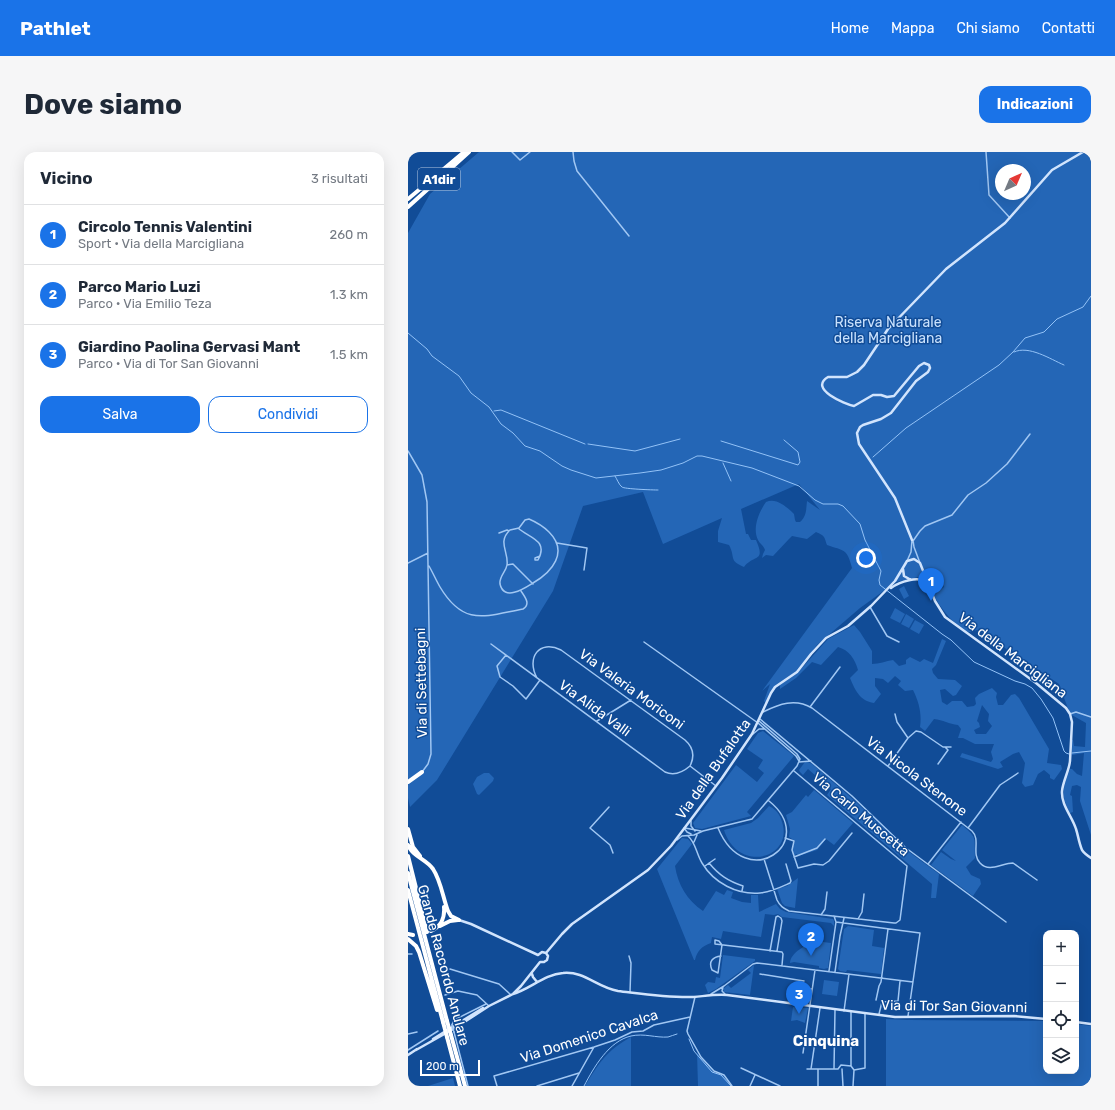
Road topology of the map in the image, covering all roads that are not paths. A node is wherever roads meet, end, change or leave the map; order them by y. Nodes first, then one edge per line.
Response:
1 (464, 152) edge
2 (469, 152) edge
3 (512, 152) edge
4 (530, 152) edge
5 (573, 152) edge
6 (986, 152) edge
7 (1083, 152) edge
8 (408, 199) edge
9 (408, 207) edge
10 (1010, 218) junction
11 (629, 236) dead end
12 (1030, 434) dead end
13 (408, 451) edge
14 (518, 528) junction
15 (509, 531) junction
16 (499, 533) dead end
17 (913, 541) junction
18 (557, 543) junction
19 (428, 553) junction
20 (540, 556) dead end
21 (907, 561) junction
22 (408, 563) edge
23 (920, 563) junction
24 (507, 565) junction
25 (428, 566) junction
26 (904, 567) junction
27 (923, 569) junction
28 (584, 570) dead end
29 (434, 575) junction
30 (429, 576) junction
31 (915, 580) junction
32 (533, 584) junction
33 (928, 585) junction
34 (888, 590) junction
35 (521, 591) junction
36 (870, 607) junction
37 (644, 642) dead end
38 (899, 642) dead end
39 (491, 644) dead end
40 (506, 655) junction
41 (840, 667) dead end
42 (537, 678) junction
43 (540, 680) junction
44 (631, 700) junction
45 (810, 707) junction
46 (763, 712) junction
47 (895, 714) dead end
48 (1070, 714) junction
49 (1091, 716) edge
50 (597, 721) junction
51 (759, 721) junction
52 (766, 729) junction
53 (752, 734) junction
54 (908, 738) junction
55 (784, 744) junction
56 (945, 747) junction
57 (951, 747) dead end
58 (797, 754) junction
59 (802, 754) junction
60 (806, 756) junction
61 (803, 761) junction
62 (811, 761) junction
63 (799, 762) junction
64 (938, 764) dead end
65 (690, 766) junction
66 (888, 766) junction
67 (794, 771) junction
68 (422, 772) junction
69 (1018, 773) dead end
70 (408, 778) edge
71 (408, 782) edge
72 (716, 786) junction
73 (768, 801) junction
74 (609, 807) dead end
75 (696, 811) junction
76 (961, 822) junction
77 (408, 828) edge
78 (684, 828) junction
79 (718, 828) junction
80 (968, 828) junction
81 (695, 831) junction
82 (703, 831) junction
83 (852, 833) dead end
84 (697, 834) junction
85 (694, 835) junction
86 (688, 836) junction
87 (785, 838) junction
88 (825, 839) dead end
89 (694, 842) junction
90 (408, 845) edge
91 (671, 846) junction
92 (613, 853) dead end
93 (408, 856) edge
94 (794, 857) junction
95 (1091, 858) edge
96 (715, 859) dead end
97 (764, 860) junction
98 (426, 862) junction
99 (709, 864) junction
100 (786, 864) dead end
101 (928, 864) junction
102 (704, 866) junction
103 (408, 874) edge
104 (1037, 880) dead end
105 (408, 890) edge
106 (774, 890) junction
107 (742, 891) junction
108 (827, 892) dead end
109 (864, 894) dead end
110 (443, 897) junction
111 (821, 915) junction
112 (834, 916) junction
113 (840, 917) junction
114 (844, 918) junction
115 (858, 919) junction
116 (459, 920) junction
117 (836, 922) junction
118 (1006, 922) dead end
119 (843, 923) junction
120 (888, 929) junction
121 (834, 936) junction
122 (840, 937) junction
123 (408, 939) edge
124 (770, 950) junction
125 (777, 951) junction
126 (832, 951) junction
127 (838, 952) junction
128 (546, 953) junction
129 (408, 954) edge
130 (412, 954) dead end
131 (538, 955) junction
132 (431, 956) junction
133 (629, 956) dead end
134 (721, 956) junction
135 (540, 962) junction
136 (782, 965) junction
137 (450, 969) dead end
138 (816, 970) junction
139 (829, 971) junction
140 (836, 972) junction
141 (532, 973) junction
142 (760, 974) dead end
143 (849, 974) junction
144 (881, 978) junction
145 (900, 980) junction
146 (804, 981) dead end
147 (537, 982) junction
148 (913, 982) junction
149 (533, 984) junction
150 (521, 986) junction
151 (724, 986) junction
152 (790, 987) dead end
153 (812, 989) junction
154 (630, 992) junction
155 (445, 994) dead end
156 (512, 994) junction
157 (710, 995) junction
158 (727, 995) junction
159 (695, 997) junction
160 (876, 1000) dead end
161 (488, 1005) junction
162 (810, 1006) junction
163 (820, 1008) junction
164 (835, 1010) junction
165 (844, 1011) junction
166 (851, 1012) junction
167 (865, 1014) junction
168 (878, 1015) junction
169 (690, 1017) junction
170 (908, 1017) junction
171 (1043, 1019) edge
172 (444, 1020) junction
173 (1079, 1022) edge
174 (1091, 1024) edge
175 (438, 1031) dead end
176 (417, 1032) dead end
177 (408, 1034) edge
178 (451, 1035) junction
179 (594, 1047) junction
180 (408, 1050) edge
181 (803, 1053) dead end
182 (408, 1055) edge
183 (851, 1066) junction
184 (741, 1068) dead end
185 (842, 1068) junction
186 (807, 1069) dead end
187 (811, 1069) junction
188 (818, 1069) junction
189 (834, 1069) junction
190 (854, 1070) junction
191 (580, 1073) junction
192 (755, 1075) junction
193 (460, 1086) edge
194 (465, 1086) edge
195 (468, 1086) edge
196 (497, 1086) edge
197 (537, 1086) edge
198 (572, 1086) edge
199 (732, 1086) edge
200 (750, 1086) edge
201 (777, 1086) edge
202 (780, 1086) edge
203 (818, 1086) edge
204 (843, 1086) edge
205 (853, 1086) edge

1 - 8 highway, A1dir
2 - 9 highway, A1dir
3 - 4 street
5 - 11 street
6 - 10 street
7 - 10 street, Via della Marcigliana
10 - 17 street, Via della Marcigliana
12 - 17 street
13 - 19 street, Via di Settebagni
14 - 15 street
14 - 18 street
14 - 20 street
15 - 16 street
15 - 24 street
17 - 21 street
17 - 23 street, Via della Marcigliana
18 - 28 street
18 - 32 street
19 - 22 street
19 - 25 street, Via di Settebagni
21 - 23 street
21 - 26 street
23 - 27 street, Via della Marcigliana
24 - 32 street
24 - 35 street
25 - 29 street
25 - 30 street, Via di Settebagni
26 - 31 street
26 - 34 street, Via della Bufalotta
27 - 31 street
27 - 33 street, Via della Marcigliana
29 - 30 street
29 - 35 street
30 - 68 street, Via di Settebagni
31 - 33 street
31 - 34 street, Via della Bufalotta
32 - 35 street
33 - 48 street, Via della Marcigliana
34 - 36 street, Via della Bufalotta
36 - 38 street
36 - 46 street, Via della Bufalotta
37 - 51 street
39 - 40 street, Via Alida Valli
40 - 42 street, Via Alida Valli
40 - 43 street
41 - 45 street
42 - 43 street, Via Alida Valli
42 - 44 street, Via Valeria Moriconi
43 - 50 street, Via Alida Valli
44 - 50 street
44 - 65 street, Via Valeria Moriconi
45 - 46 street, Via Nicola Stenone
45 - 66 street, Via Nicola Stenone
46 - 51 street, Via della Bufalotta
47 - 54 street
48 - 49 street
48 - 95 street, Via della Marcigliana
50 - 65 street, Via Alida Valli
51 - 52 street
51 - 53 street, Via della Bufalotta
51 - 55 street
51 - 59 street
52 - 53 street
52 - 55 street
53 - 72 street, Via della Bufalotta
54 - 56 street
54 - 66 street
55 - 58 street
55 - 63 street
56 - 57 street
56 - 64 street
58 - 59 street
58 - 63 street
59 - 60 street
60 - 61 street
60 - 62 street
61 - 62 street
61 - 63 street
62 - 101 street
63 - 67 street
65 - 72 street
66 - 76 street, Via Nicola Stenone
67 - 73 street
67 - 115 street, Via Carlo Muscetta
68 - 70 highway
68 - 71 highway
69 - 80 street
72 - 75 street, Via della Bufalotta
73 - 79 street
73 - 87 street
74 - 92 street
75 - 78 street, Via della Bufalotta
75 - 81 street
76 - 80 street, Via Nicola Stenone
76 - 101 street
77 - 98 highway
78 - 81 street
78 - 85 street
78 - 91 street, Via della Bufalotta
79 - 82 street
79 - 97 street
80 - 104 street, Via Nicola Stenone
81 - 82 street
82 - 84 street
83 - 94 street
84 - 85 street
84 - 89 street
85 - 86 street
86 - 89 street
86 - 91 street
87 - 94 street
87 - 97 street
88 - 94 street
89 - 102 street
90 - 98 highway
91 - 128 street, Via della Bufalotta
93 - 132 highway
96 - 99 street
97 - 106 street, Via Carlo Muscetta
98 - 110 highway
99 - 102 street
99 - 107 street
100 - 106 street
101 - 118 street
102 - 107 street
103 - 132 highway, Grande Raccordo Anulare
105 - 172 highway, Grande Raccordo Anulare
106 - 107 street
106 - 111 street, Via Carlo Muscetta
108 - 111 street
109 - 115 street
110 - 116 highway
110 - 116 highway
111 - 112 street, Via Carlo Muscetta
112 - 113 street, Via Carlo Muscetta
112 - 117 street
113 - 114 street, Via Carlo Muscetta
113 - 117 street
113 - 119 street
114 - 115 street, Via Carlo Muscetta
114 - 119 street
116 - 131 street
117 - 119 street
117 - 121 street
119 - 120 street
119 - 122 street
120 - 144 street
120 - 148 street
121 - 122 street
121 - 126 street
122 - 127 street
123 - 172 highway
124 - 125 street
124 - 125 street
124 - 134 street
125 - 136 street
126 - 127 street
126 - 139 street
127 - 140 street
128 - 131 street
128 - 135 street, Via della Bufalotta
129 - 130 street
131 - 135 street
132 - 172 highway, Grande Raccordo Anulare
133 - 154 street
134 - 134 street
135 - 141 street, Via della Bufalotta
136 - 138 street
136 - 151 street
137 - 156 street
138 - 139 street
138 - 153 street
139 - 140 street
140 - 143 street
141 - 147 street
141 - 150 street, Via della Bufalotta
142 - 146 street
143 - 144 street
143 - 165 street
144 - 145 street
144 - 160 street
145 - 148 street
145 - 168 street
147 - 149 street, Via di Tor San Giovanni
147 - 154 street, Via di Tor San Giovanni
148 - 170 street
149 - 150 street
149 - 156 street, Via di Tor San Giovanni
150 - 156 street, Via della Bufalotta
151 - 157 street
151 - 158 street
152 - 153 street
153 - 162 street
154 - 159 street, Via di Tor San Giovanni
155 - 161 street
156 - 161 street, Via della Bufalotta
157 - 158 street, Via di Tor San Giovanni
157 - 159 street, Via di Tor San Giovanni
158 - 162 street, Via di Tor San Giovanni
159 - 169 street
161 - 178 street, bridge
161 - 182 street, Via della Bufalotta
162 - 163 street, Via di Tor San Giovanni
162 - 181 street
163 - 164 street, Via di Tor San Giovanni
163 - 187 street
164 - 165 street, Via di Tor San Giovanni
164 - 189 street
165 - 166 street, Via di Tor San Giovanni
166 - 167 street, Via di Tor San Giovanni
166 - 183 street
167 - 168 street, Via di Tor San Giovanni
167 - 190 street
168 - 170 street, Via di Tor San Giovanni
169 - 179 street, Via Domenico Cavalca
169 - 199 street
170 - 171 street, Via di Tor San Giovanni
172 - 178 highway, Grande Raccordo Anulare, bridge
173 - 174 street
175 - 180 street
176 - 177 street
178 - 193 highway, Grande Raccordo Anulare
178 - 194 highway, Grande Raccordo Anulare
178 - 195 street
179 - 191 street
179 - 196 street, Via Domenico Cavalca
183 - 185 street
183 - 190 street
184 - 192 street
185 - 189 street
185 - 204 street
186 - 187 street
187 - 188 street
188 - 189 street
188 - 203 street
190 - 205 street
191 - 197 street
191 - 198 street
192 - 200 street
192 - 201 street
201 - 202 street

